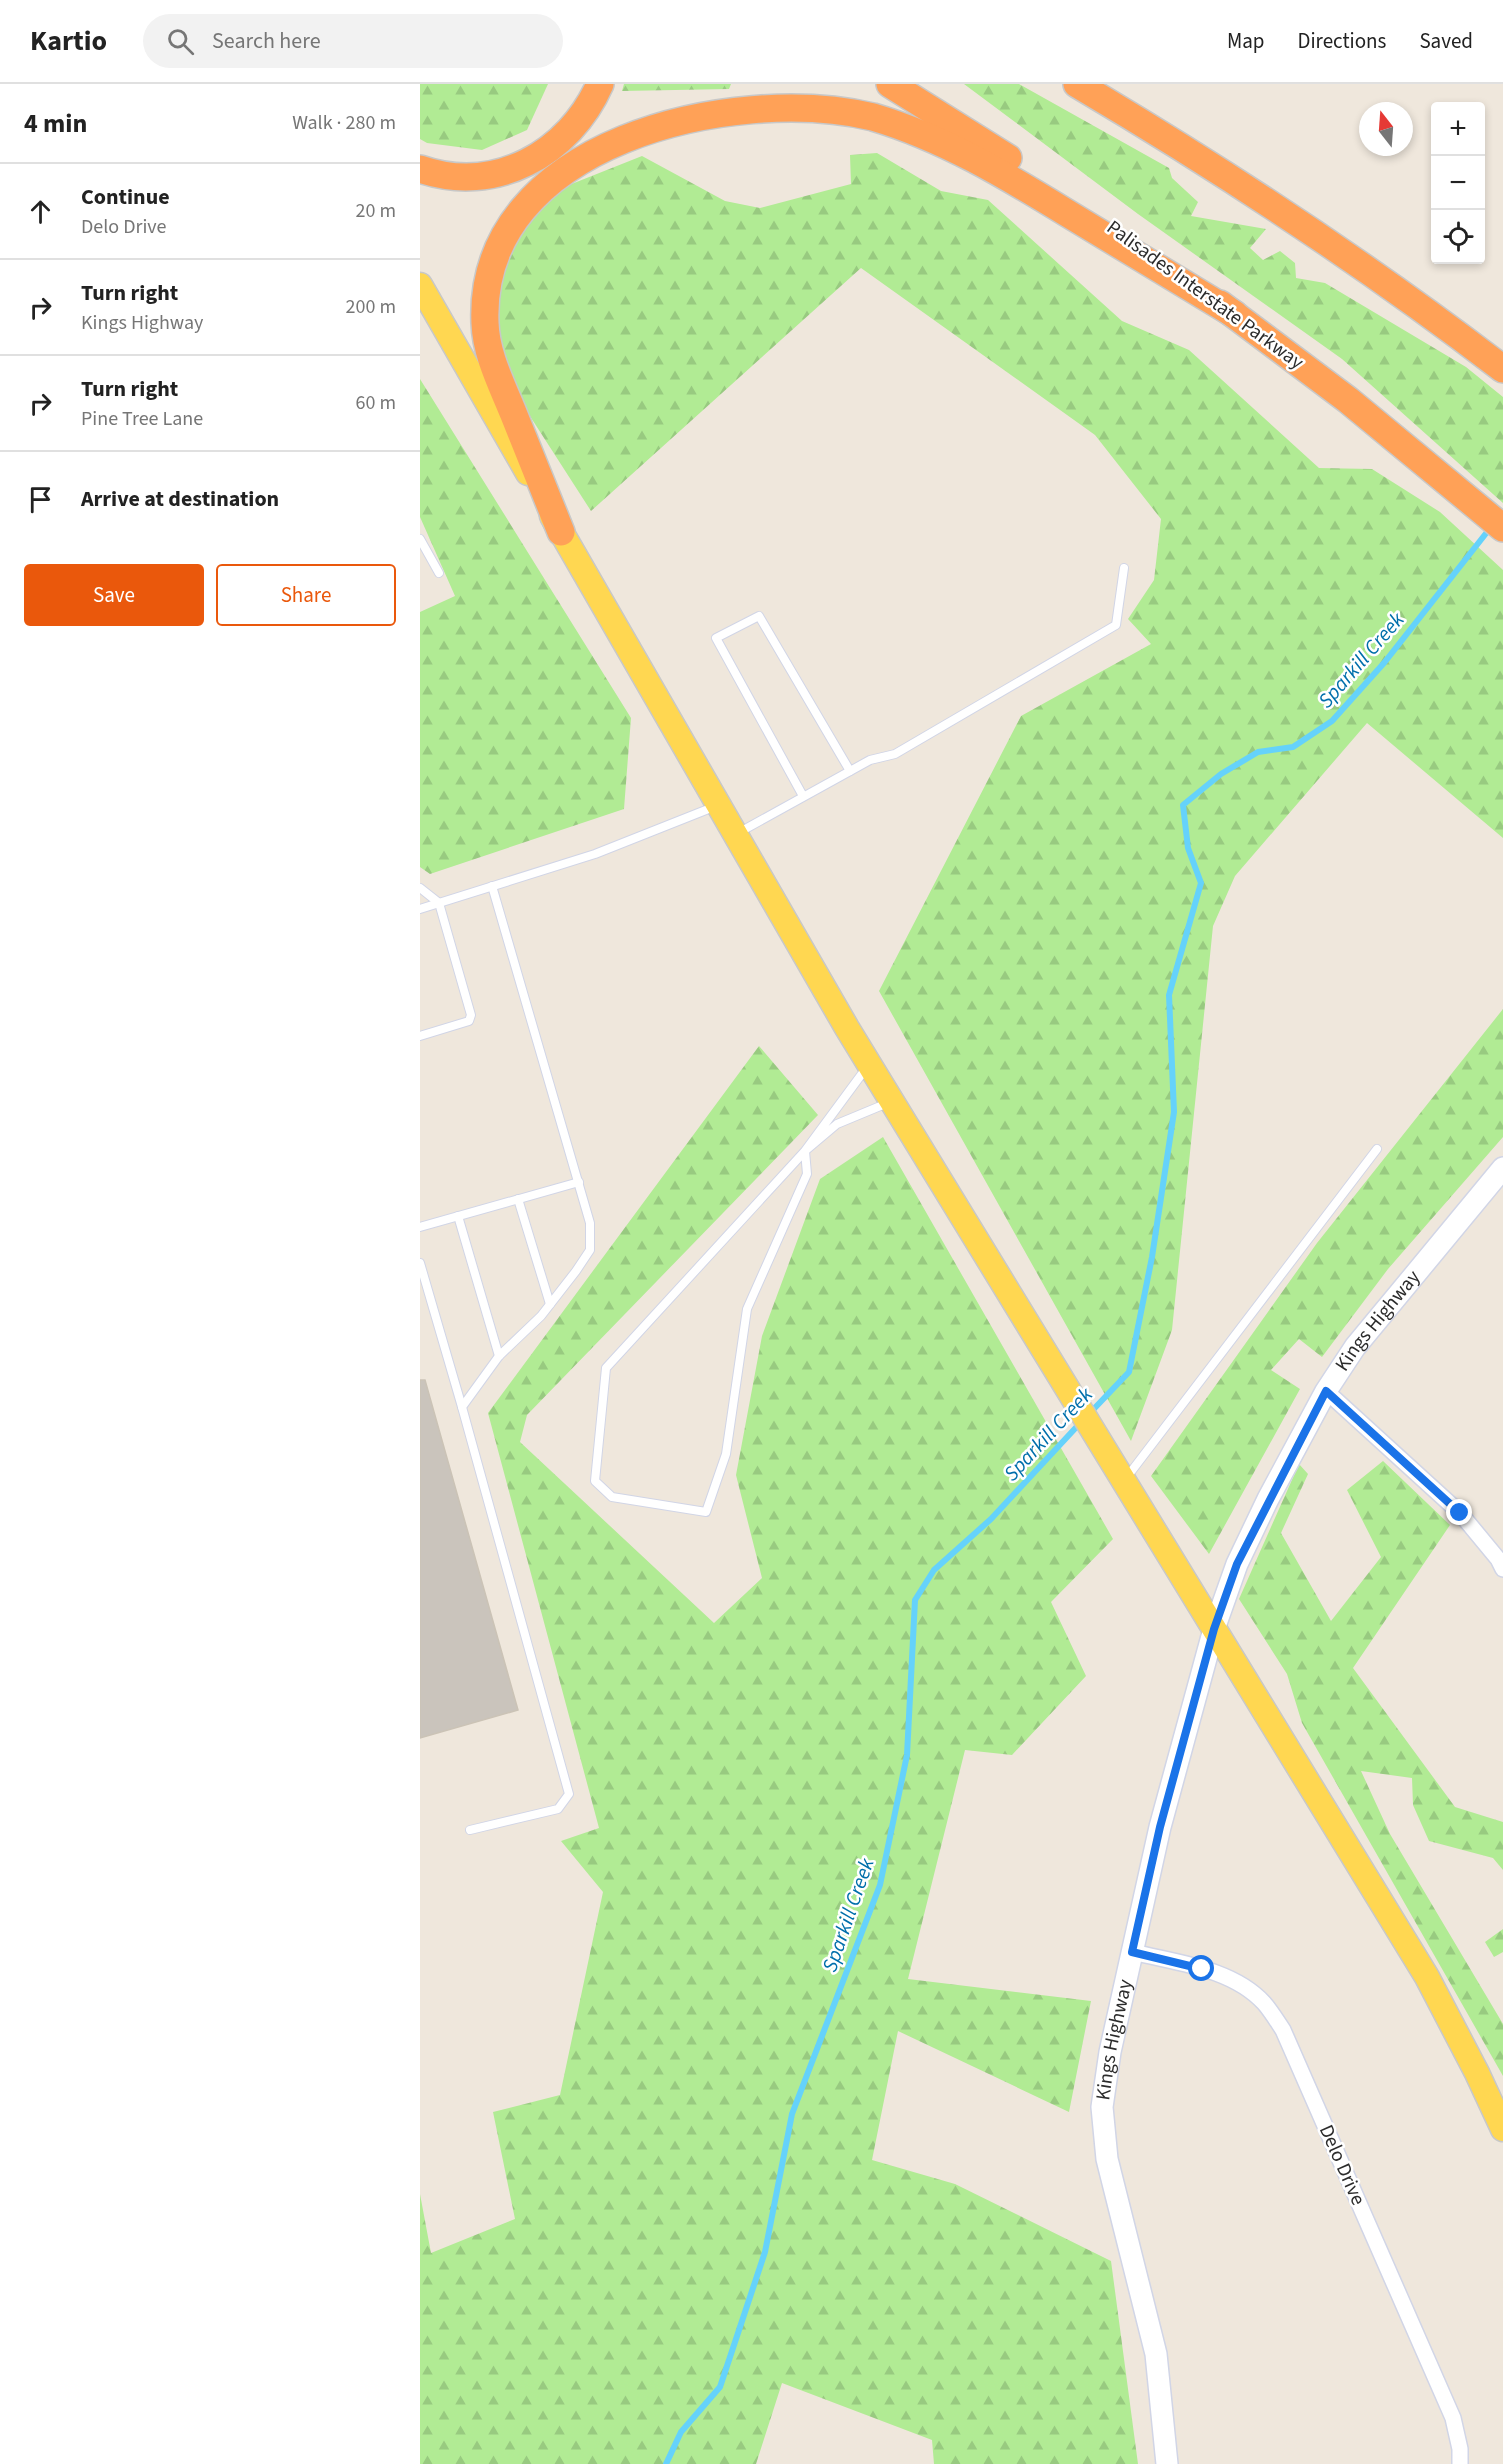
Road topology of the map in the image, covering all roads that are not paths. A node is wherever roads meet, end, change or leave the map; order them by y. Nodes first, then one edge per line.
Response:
1 (600, 84) edge
2 (890, 84) edge
3 (1077, 84) edge
4 (1096, 84) edge
5 (420, 169) edge
6 (1250, 191) junction
7 (424, 299) edge
8 (1234, 314) junction
9 (1503, 369) edge
10 (1503, 528) edge
11 (561, 532) junction
12 (420, 539) edge
13 (1124, 568) dead end
14 (439, 573) dead end
15 (850, 771) junction
16 (803, 796) junction
17 (717, 805) junction
18 (734, 835) junction
19 (492, 886) junction
20 (420, 888) edge
21 (439, 903) junction
22 (420, 909) edge
23 (420, 1036) edge
24 (869, 1065) junction
25 (891, 1101) junction
26 (1377, 1149) dead end
27 (805, 1151) junction
28 (1503, 1168) edge
29 (579, 1182) junction
30 (518, 1199) junction
31 (458, 1216) junction
32 (420, 1227) edge
33 (420, 1263) edge
34 (550, 1304) junction
35 (499, 1356) junction
36 (1326, 1391) junction
37 (462, 1407) junction
38 (1124, 1482) junction
39 (1503, 1569) edge
40 (1214, 1629) junction
41 (470, 1830) dead end
42 (1132, 1952) junction
43 (1503, 2129) edge
44 (1167, 2464) edge
45 (1460, 2464) edge

1 - 5 highway
2 - 8 highway, Palisades Interstate Parkway
3 - 6 highway
4 - 6 highway
6 - 9 highway
7 - 11 main road
8 - 10 highway, Palisades Interstate Parkway
8 - 11 highway
11 - 17 main road
12 - 14 lane
13 - 15 lane
15 - 16 lane
15 - 16 lane
16 - 18 lane
17 - 18 main road
17 - 19 lane
18 - 24 main road
19 - 21 lane
19 - 29 lane
20 - 21 lane
21 - 22 lane
21 - 23 lane
24 - 25 main road
24 - 27 lane
25 - 27 lane
25 - 38 main road
26 - 38 lane
27 - 27 lane
28 - 36 street, Kings Highway
29 - 30 lane
29 - 34 lane
30 - 31 lane
30 - 34 lane
31 - 32 lane
31 - 35 lane
33 - 37 lane
34 - 35 lane
35 - 37 lane
36 - 39 street
36 - 40 street, Kings Highway
37 - 41 lane
38 - 40 main road
40 - 42 street, Kings Highway
40 - 43 main road
42 - 44 street, Kings Highway
42 - 45 street, Delo Drive

